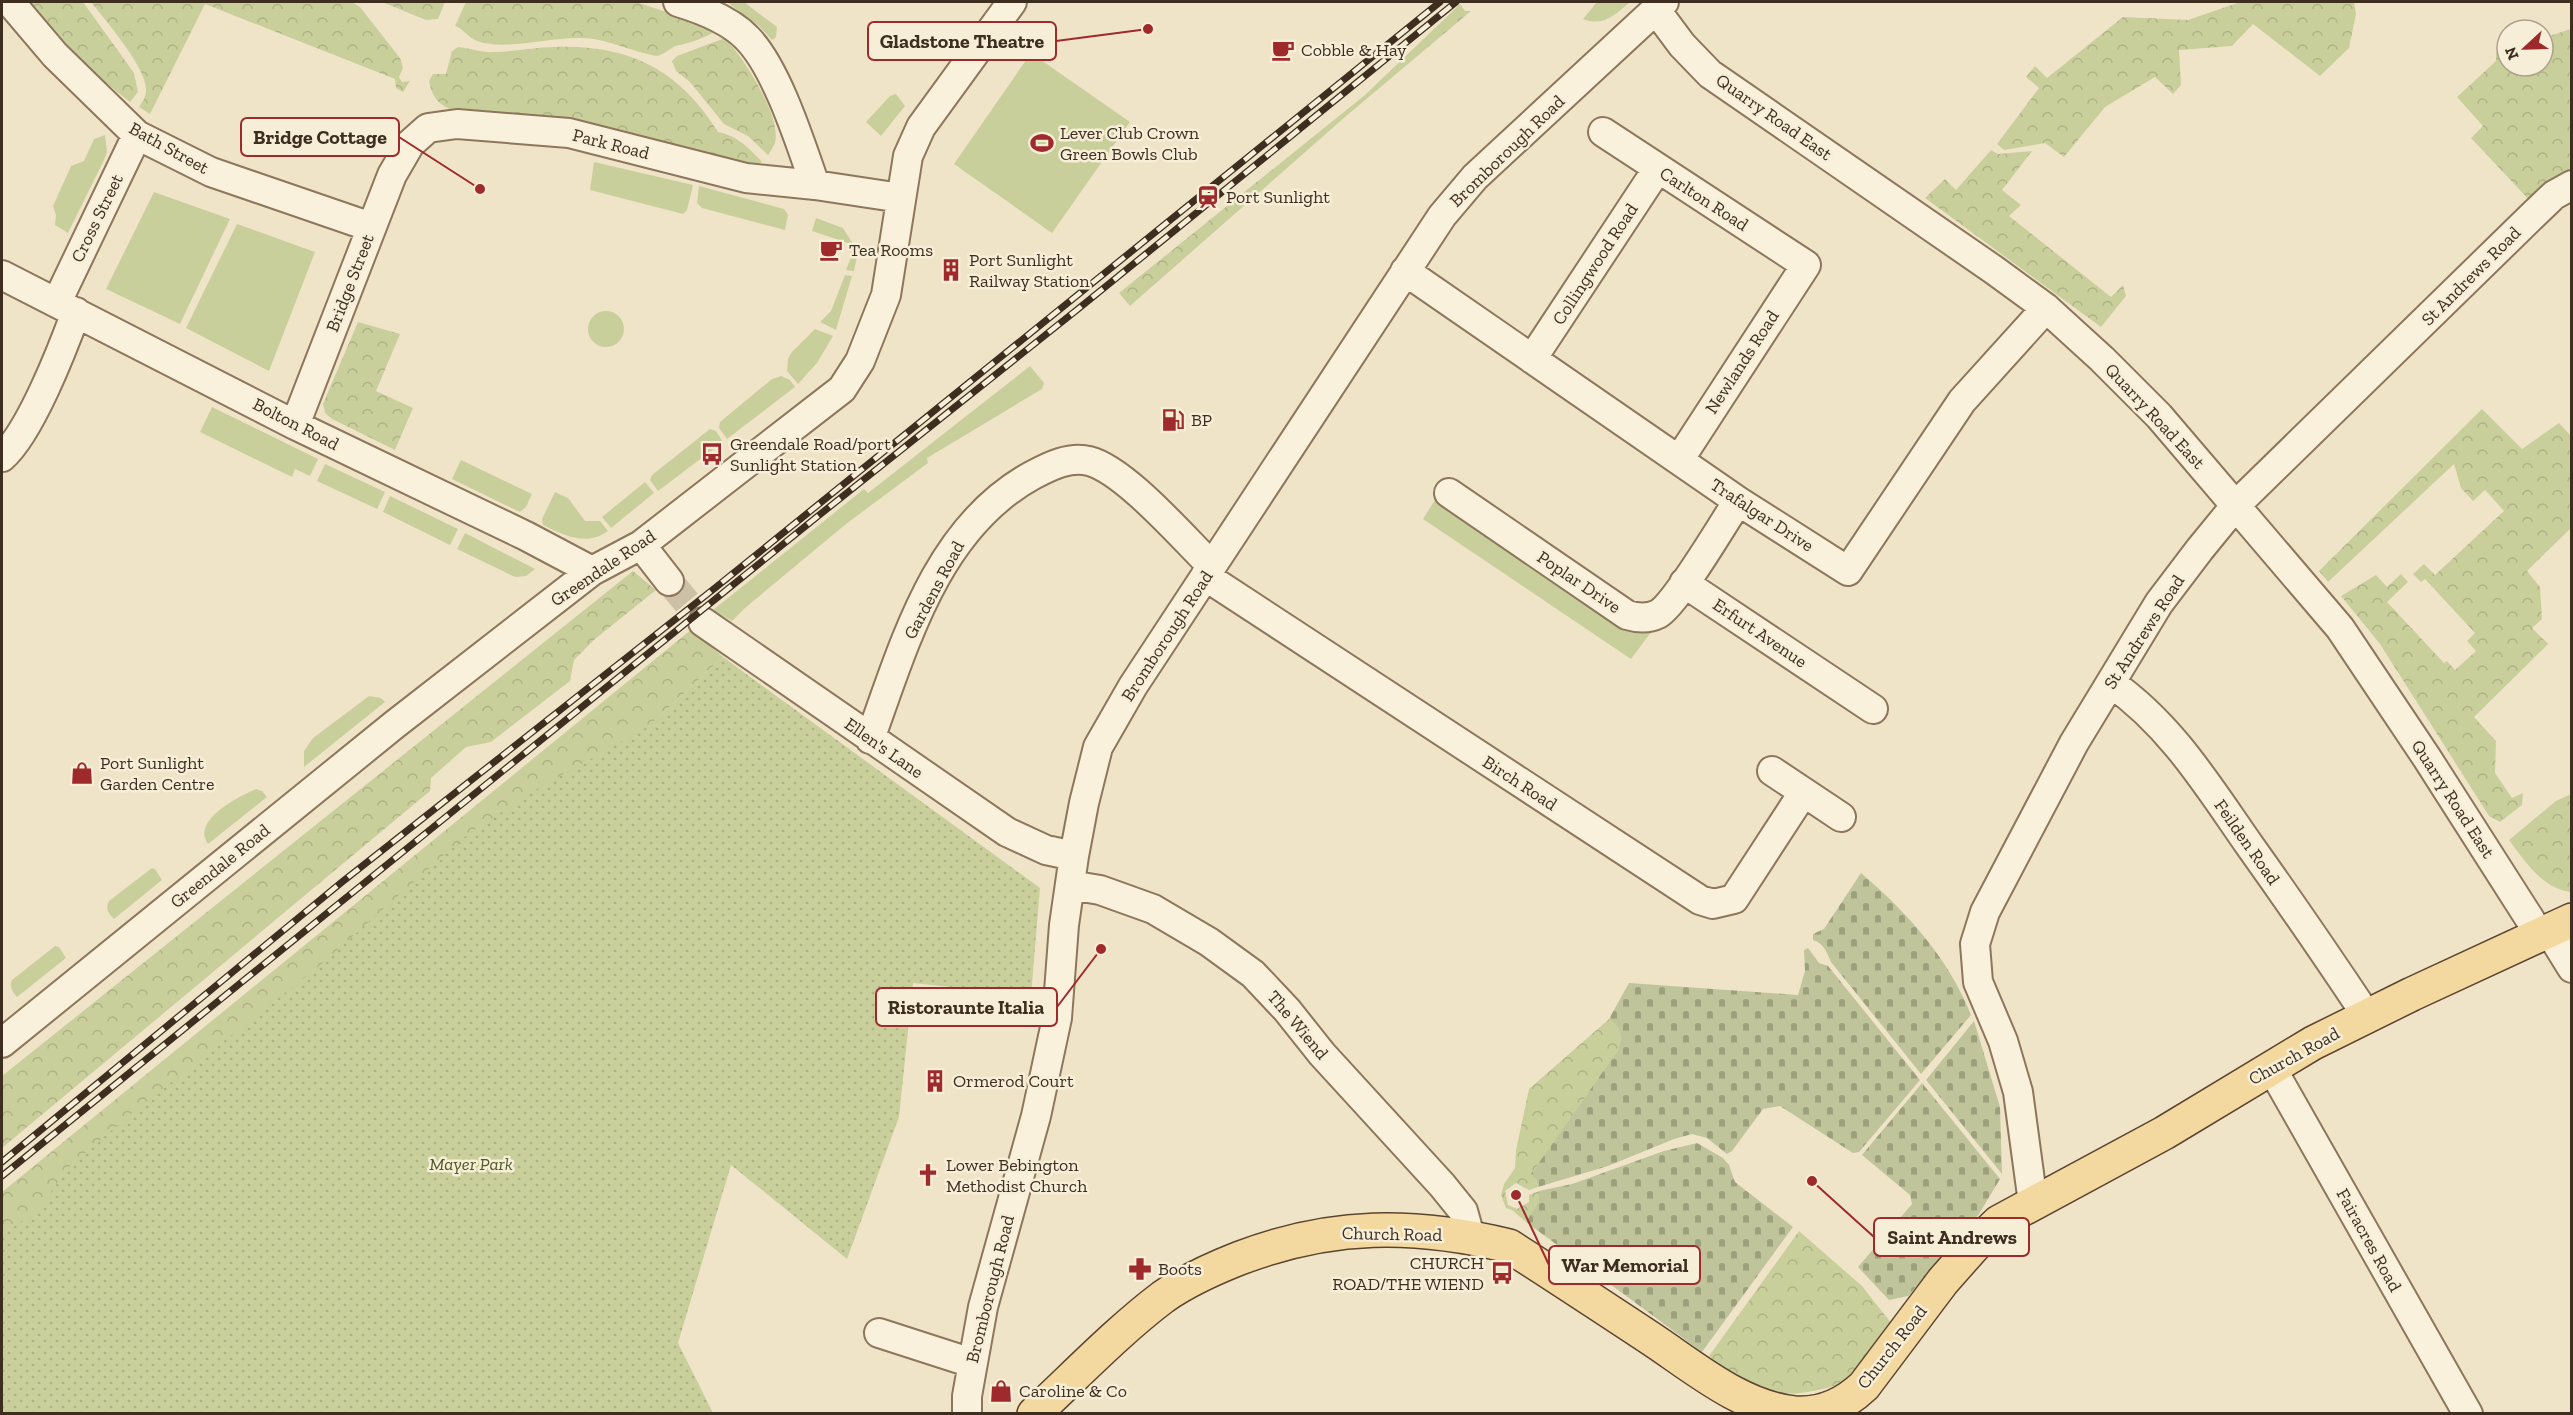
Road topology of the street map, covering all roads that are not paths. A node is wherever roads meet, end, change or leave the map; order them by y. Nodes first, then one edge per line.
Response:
1 (10, 2) edge
2 (678, 2) edge
3 (1012, 2) edge
4 (1660, 6) edge
5 (1603, 132) dead end
6 (137, 135) junction
7 (410, 144) joint
8 (1658, 168) junction
9 (2571, 184) edge
10 (815, 185) junction
11 (901, 198) junction
12 (371, 227) junction
13 (1806, 265) joint
14 (1405, 271) junction
15 (2, 275) edge
16 (67, 307) junction
17 (2046, 309) junction
18 (1533, 359) junction
19 (295, 424) junction
20 (2, 457) edge
21 (1679, 459) junction
22 (1449, 493) dead end
23 (1738, 501) junction
24 (2236, 505) junction
25 (641, 544) junction
26 (592, 571) junction
27 (1209, 571) junction
28 (669, 581) tunnel mouth
29 (1684, 583) junction
30 (703, 622) tunnel mouth
31 (2110, 683) junction
32 (1873, 709) dead end
33 (870, 739) junction
34 (1772, 771) dead end
35 (1803, 793) junction
36 (1841, 817) dead end
37 (1074, 856) junction
38 (1070, 885) junction
39 (2553, 929) edge
40 (2571, 968) edge
41 (2367, 1016) junction
42 (2, 1043) edge
43 (2271, 1067) junction
44 (2033, 1203) junction
45 (1470, 1236) junction
46 (879, 1333) dead end
47 (972, 1363) junction
48 (1820, 1412) edge
49 (967, 1413) edge
50 (1034, 1413) edge
51 (2468, 1413) edge

1 - 6 street, Bath Street
2 - 10 street
3 - 11 street, Greendale Road
4 - 14 street, Bromborough Road
4 - 17 street, Quarry Road East
5 - 8 street, Carlton Road
6 - 12 street, Bath Street
6 - 16 street, Cross Street
7 - 10 street, Park Road
7 - 12 street, Bridge Street
8 - 13 street, Carlton Road
8 - 18 street, Collingwood Road
9 - 24 street, St Andrews Road
10 - 11 street, Park Road
11 - 25 street, Greendale Road
12 - 19 street, Bridge Street
13 - 21 street, Newlands Road
14 - 18 street, Trafalgar Drive
14 - 27 street, Bromborough Road
15 - 16 street, Bolton Road
16 - 19 street, Bolton Road
16 - 20 street, Cross Street
17 - 23 street, Trafalgar Drive
17 - 24 street, Quarry Road East
18 - 21 street, Trafalgar Drive
19 - 26 street, Bolton Road
21 - 23 street, Trafalgar Drive
22 - 29 street, Poplar Drive
23 - 29 street, Poplar Drive
24 - 31 street, St Andrews Road
24 - 39 street, Quarry Road East
25 - 26 street, Greendale Road
25 - 28 street
26 - 42 street, Greendale Road
27 - 33 street, Gardens Road
27 - 35 street, Birch Road
27 - 37 street, Bromborough Road
29 - 32 street, Erfurt Avenue
30 - 33 street, Ellen's Lane
31 - 41 street, Feilden Road
31 - 44 street, St Andrews Road
33 - 37 street, Ellen's Lane
34 - 35 street
35 - 36 street
37 - 38 street, Bromborough Road
38 - 45 street, The Wiend
38 - 47 street, Bromborough Road
39 - 40 street, Quarry Road East
39 - 41 main road, Church Road
41 - 43 main road, Church Road
43 - 44 main road, Church Road
43 - 51 street, Fairacres Road
44 - 48 main road, Church Road
45 - 48 main road, Church Road
45 - 50 main road, Church Road
46 - 47 street
47 - 49 street, Bromborough Road

